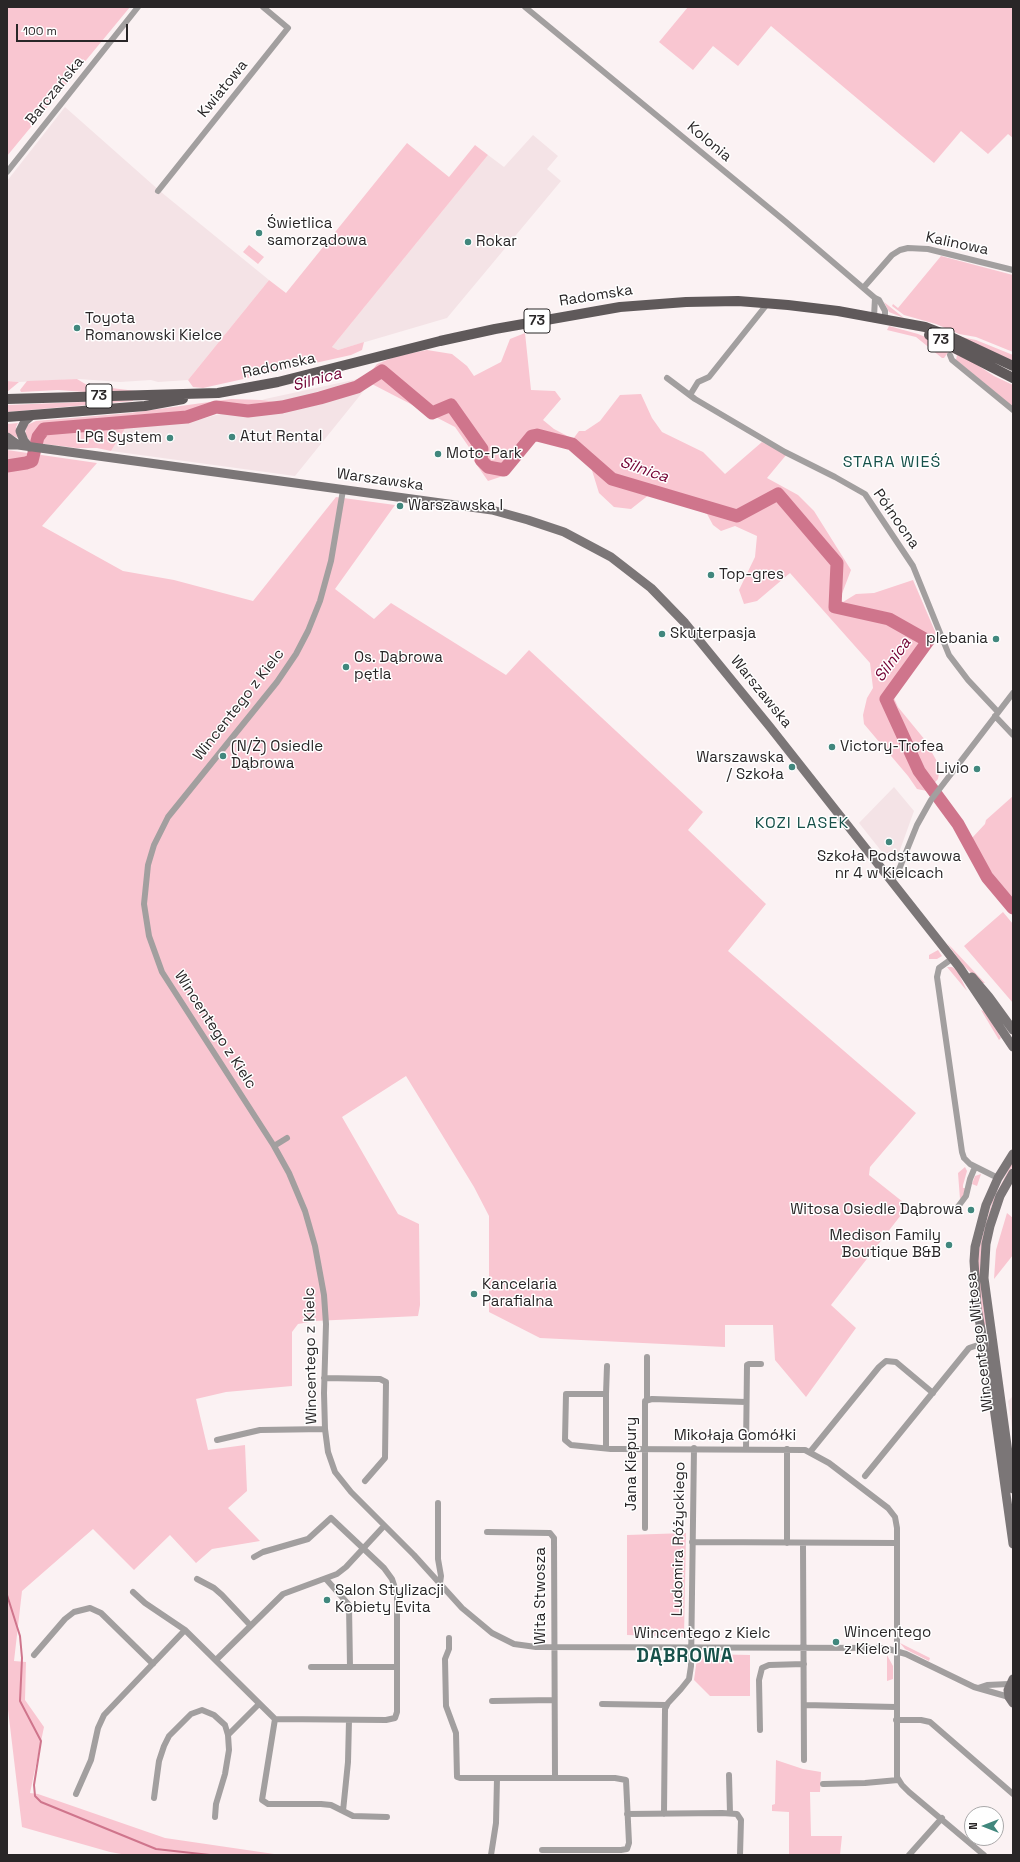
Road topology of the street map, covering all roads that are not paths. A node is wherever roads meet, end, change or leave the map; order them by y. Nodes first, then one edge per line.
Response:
1 (138, 7) edge
2 (263, 7) edge
3 (525, 7) edge
4 (7, 172) edge
5 (158, 191) dead end
6 (1013, 270) edge
7 (864, 287) junction
8 (875, 298) junction
9 (768, 303) junction
10 (874, 317) junction
11 (885, 320) junction
12 (901, 323) junction
13 (950, 355) dead end
14 (1013, 366) edge
15 (667, 378) dead end
16 (1013, 378) edge
17 (206, 394) junction
18 (690, 395) junction
19 (7, 399) edge
20 (1013, 410) edge
21 (31, 416) junction
22 (7, 417) edge
23 (7, 437) edge
24 (18, 445) junction
25 (7, 446) edge
26 (29, 447) junction
27 (343, 490) junction
28 (1013, 693) edge
29 (997, 714) junction
30 (1013, 734) edge
31 (891, 880) junction
32 (953, 958) junction
33 (960, 968) junction
34 (1013, 1030) edge
35 (1013, 1046) edge
36 (287, 1138) dead end
37 (274, 1146) junction
38 (1013, 1154) edge
39 (976, 1167) junction
40 (1013, 1173) edge
41 (998, 1178) junction
42 (957, 1208) dead end
43 (984, 1343) junction
44 (647, 1357) dead end
45 (761, 1364) dead end
46 (607, 1366) dead end
47 (324, 1378) junction
48 (932, 1393) junction
49 (606, 1394) junction
50 (647, 1400) junction
51 (746, 1402) junction
52 (325, 1429) junction
53 (217, 1440) dead end
54 (606, 1448) junction
55 (694, 1448) junction
56 (645, 1449) junction
57 (787, 1449) junction
58 (746, 1450) junction
59 (810, 1452) junction
60 (865, 1476) dead end
61 (365, 1481) dead end
62 (1013, 1489) edge
63 (438, 1502) dead end
64 (384, 1526) junction
65 (645, 1528) dead end
66 (488, 1532) dead end
67 (692, 1542) junction
68 (787, 1543) junction
69 (897, 1543) junction
70 (803, 1544) junction
71 (1013, 1544) edge
72 (364, 1548) junction
73 (254, 1557) dead end
74 (197, 1579) dead end
75 (326, 1579) junction
76 (440, 1583) junction
77 (134, 1592) dead end
78 (250, 1625) junction
79 (186, 1630) junction
80 (449, 1638) dead end
81 (554, 1647) junction
82 (692, 1647) junction
83 (804, 1648) junction
84 (897, 1651) junction
85 (34, 1655) dead end
86 (216, 1660) junction
87 (152, 1664) junction
88 (804, 1664) junction
89 (311, 1667) dead end
90 (350, 1667) junction
91 (397, 1667) junction
92 (1011, 1681) edge
93 (978, 1688) junction
94 (554, 1700) junction
95 (1011, 1700) edge
96 (492, 1701) dead end
97 (259, 1704) junction
98 (602, 1704) dead end
99 (666, 1705) junction
100 (804, 1705) junction
101 (896, 1707) junction
102 (275, 1719) junction
103 (349, 1720) junction
104 (896, 1720) junction
105 (760, 1730) dead end
106 (228, 1735) junction
107 (804, 1760) dead end
108 (729, 1775) dead end
109 (497, 1778) junction
110 (555, 1778) junction
111 (898, 1780) junction
112 (823, 1784) dead end
113 (76, 1794) dead end
114 (1013, 1794) edge
115 (154, 1798) dead end
116 (343, 1811) junction
117 (730, 1813) junction
118 (627, 1814) junction
119 (664, 1814) junction
120 (215, 1817) dead end
121 (387, 1817) dead end
122 (942, 1818) junction
123 (542, 1850) dead end
124 (628, 1852) edge
125 (491, 1855) edge
126 (740, 1855) edge
127 (909, 1855) edge
128 (984, 1855) edge

1 - 4 street, Barczańska
2 - 5 street, Kwiatowa
3 - 7 street, Kolonia
6 - 7 street, Kalinowa
7 - 8 street, Kolonia
8 - 10 street
8 - 11 street, Kolonia
9 - 10 main road, Radomska / 73
9 - 17 main road, Radomska / 73
9 - 18 street
10 - 11 main road, Radomska / 73
11 - 12 main road, Radomska / 73
12 - 14 main road, Radomska / 73
12 - 16 main road, Radomska / 73
13 - 20 street
15 - 18 street, Północna
17 - 19 main road, Radomska / 73
17 - 21 main road, Radomska / 73
18 - 29 street, Północna
21 - 22 main road, 73
21 - 26 street
23 - 24 street, Warszawska
24 - 25 street, Warszawska
24 - 26 street, Warszawska
26 - 27 street, Warszawska
27 - 31 street, Warszawska
27 - 37 street, Wincentego z Kielc
28 - 29 street
29 - 30 street, Północna
29 - 31 street
31 - 32 street, Warszawska
32 - 33 street, Warszawska
32 - 39 street
33 - 34 street, Warszawska
33 - 35 street, Warszawska
36 - 37 street
37 - 47 street, Wincentego z Kielc
38 - 41 street, Wincentego Witosa
39 - 41 street
39 - 42 street
40 - 62 street, Wincentego Witosa
41 - 43 street, Wincentego Witosa
43 - 48 street
43 - 71 street, Wincentego Witosa
44 - 50 street, Jana Kiepury
45 - 51 street
46 - 49 street
47 - 52 street, Wincentego z Kielc
47 - 61 street
48 - 59 street
48 - 60 street
49 - 54 street
49 - 54 street, Mikołaja Gomółki
50 - 51 street, Jana Kiepury
50 - 56 street, Jana Kiepury
51 - 58 street
52 - 53 street
52 - 64 street, Wincentego z Kielc
54 - 56 street, Mikołaja Gomółki
55 - 56 street, Mikołaja Gomółki
55 - 58 street, Mikołaja Gomółki
55 - 67 street, Ludomira Różyckiego
56 - 65 street, Jana Kiepury
57 - 58 street, Mikołaja Gomółki
57 - 59 street, Mikołaja Gomółki
57 - 68 street
59 - 69 street, Mikołaja Gomółki
63 - 76 street
64 - 72 street
64 - 76 street, Wincentego z Kielc
66 - 81 street, Wita Stwosza
67 - 68 street
67 - 82 street, Ludomira Różyckiego
68 - 70 street
69 - 70 street
69 - 84 street, Mikołaja Gomółki
70 - 83 street
72 - 73 street
72 - 75 street
72 - 91 street
74 - 78 street
75 - 78 street
75 - 90 street
76 - 81 street, Wincentego z Kielc
77 - 79 street
78 - 86 street
79 - 86 street
79 - 87 street
80 - 109 street
81 - 82 street, Wincentego z Kielc
81 - 94 street, Wita Stwosza
82 - 83 street, Wincentego z Kielc
82 - 99 street, Ludomira Różyckiego
83 - 84 street, Wincentego z Kielc
83 - 88 street
84 - 93 street, Wincentego z Kielc
84 - 101 street, Mikołaja Gomółki
85 - 87 street
86 - 97 street
87 - 113 street
88 - 100 street
88 - 105 street
89 - 90 street
90 - 91 street
91 - 103 street
92 - 93 street
92 - 95 street
93 - 95 street, Wincentego z Kielc
94 - 96 street
94 - 110 street, Wita Stwosza
97 - 102 street
97 - 106 street
98 - 99 street
99 - 119 street
100 - 101 street
100 - 107 street
101 - 104 street, Mikołaja Gomółki
102 - 103 street
102 - 116 street
103 - 116 street
104 - 111 street, Mikołaja Gomółki
104 - 114 street
106 - 115 street
106 - 120 street
108 - 117 street
109 - 110 street
109 - 125 street
110 - 118 street
111 - 112 street
111 - 122 street
116 - 121 street
117 - 119 street
117 - 126 street
118 - 119 street
118 - 124 street
122 - 127 street
122 - 128 street
123 - 124 street

